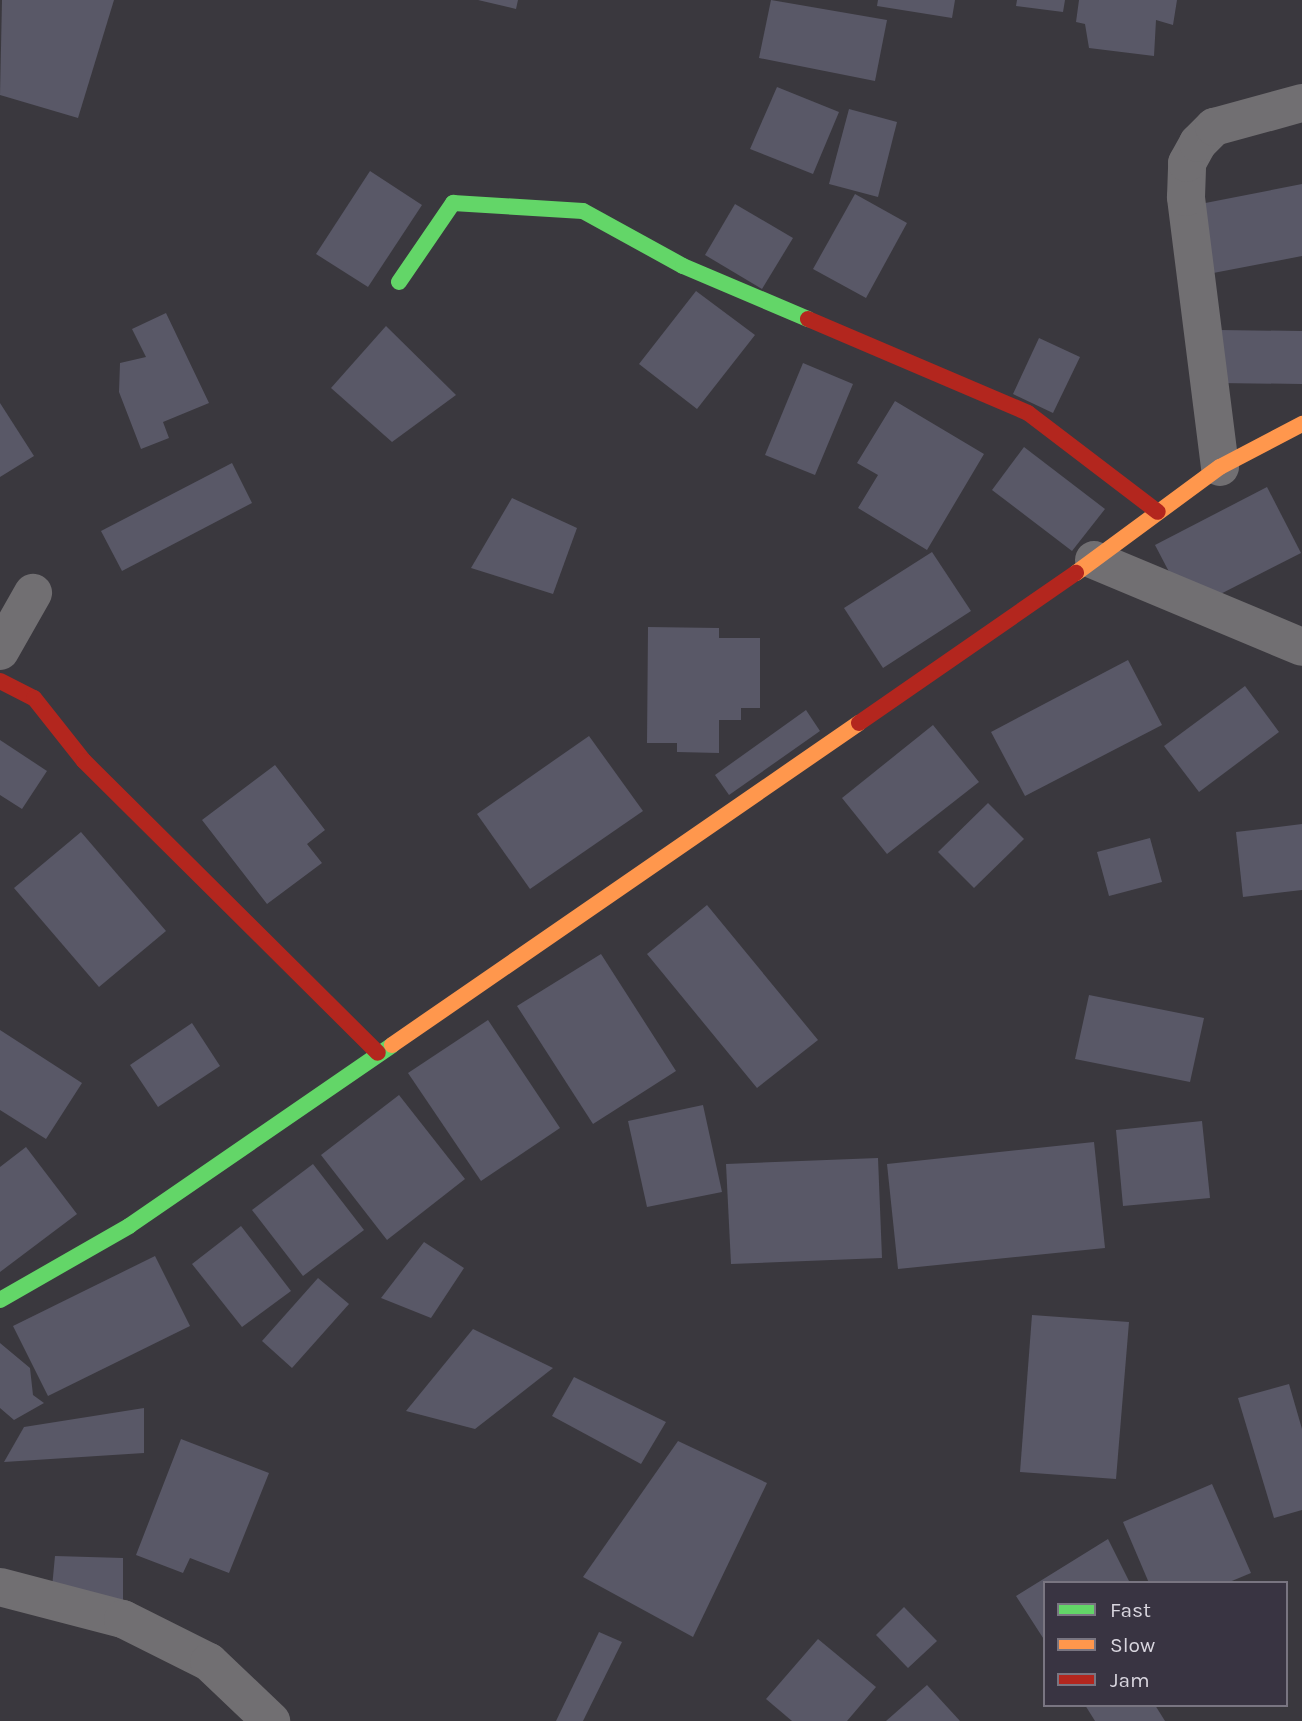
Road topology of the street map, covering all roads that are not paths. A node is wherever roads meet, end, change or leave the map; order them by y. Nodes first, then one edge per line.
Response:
1 (1302, 103) edge
2 (399, 282) dead end
3 (1302, 424) edge
4 (1220, 467) junction
5 (1158, 512) junction
6 (1094, 560) junction
7 (33, 593) dead end
8 (1302, 647) edge
9 (0, 651) edge
10 (0, 681) edge
11 (377, 1053) junction
12 (0, 1300) edge
13 (0, 1587) edge
14 (271, 1721) edge

1 - 4 street
2 - 5 street
3 - 4 street
4 - 5 street
5 - 6 street
6 - 8 street
6 - 11 street
7 - 9 street
10 - 11 street
11 - 12 street
13 - 14 street

